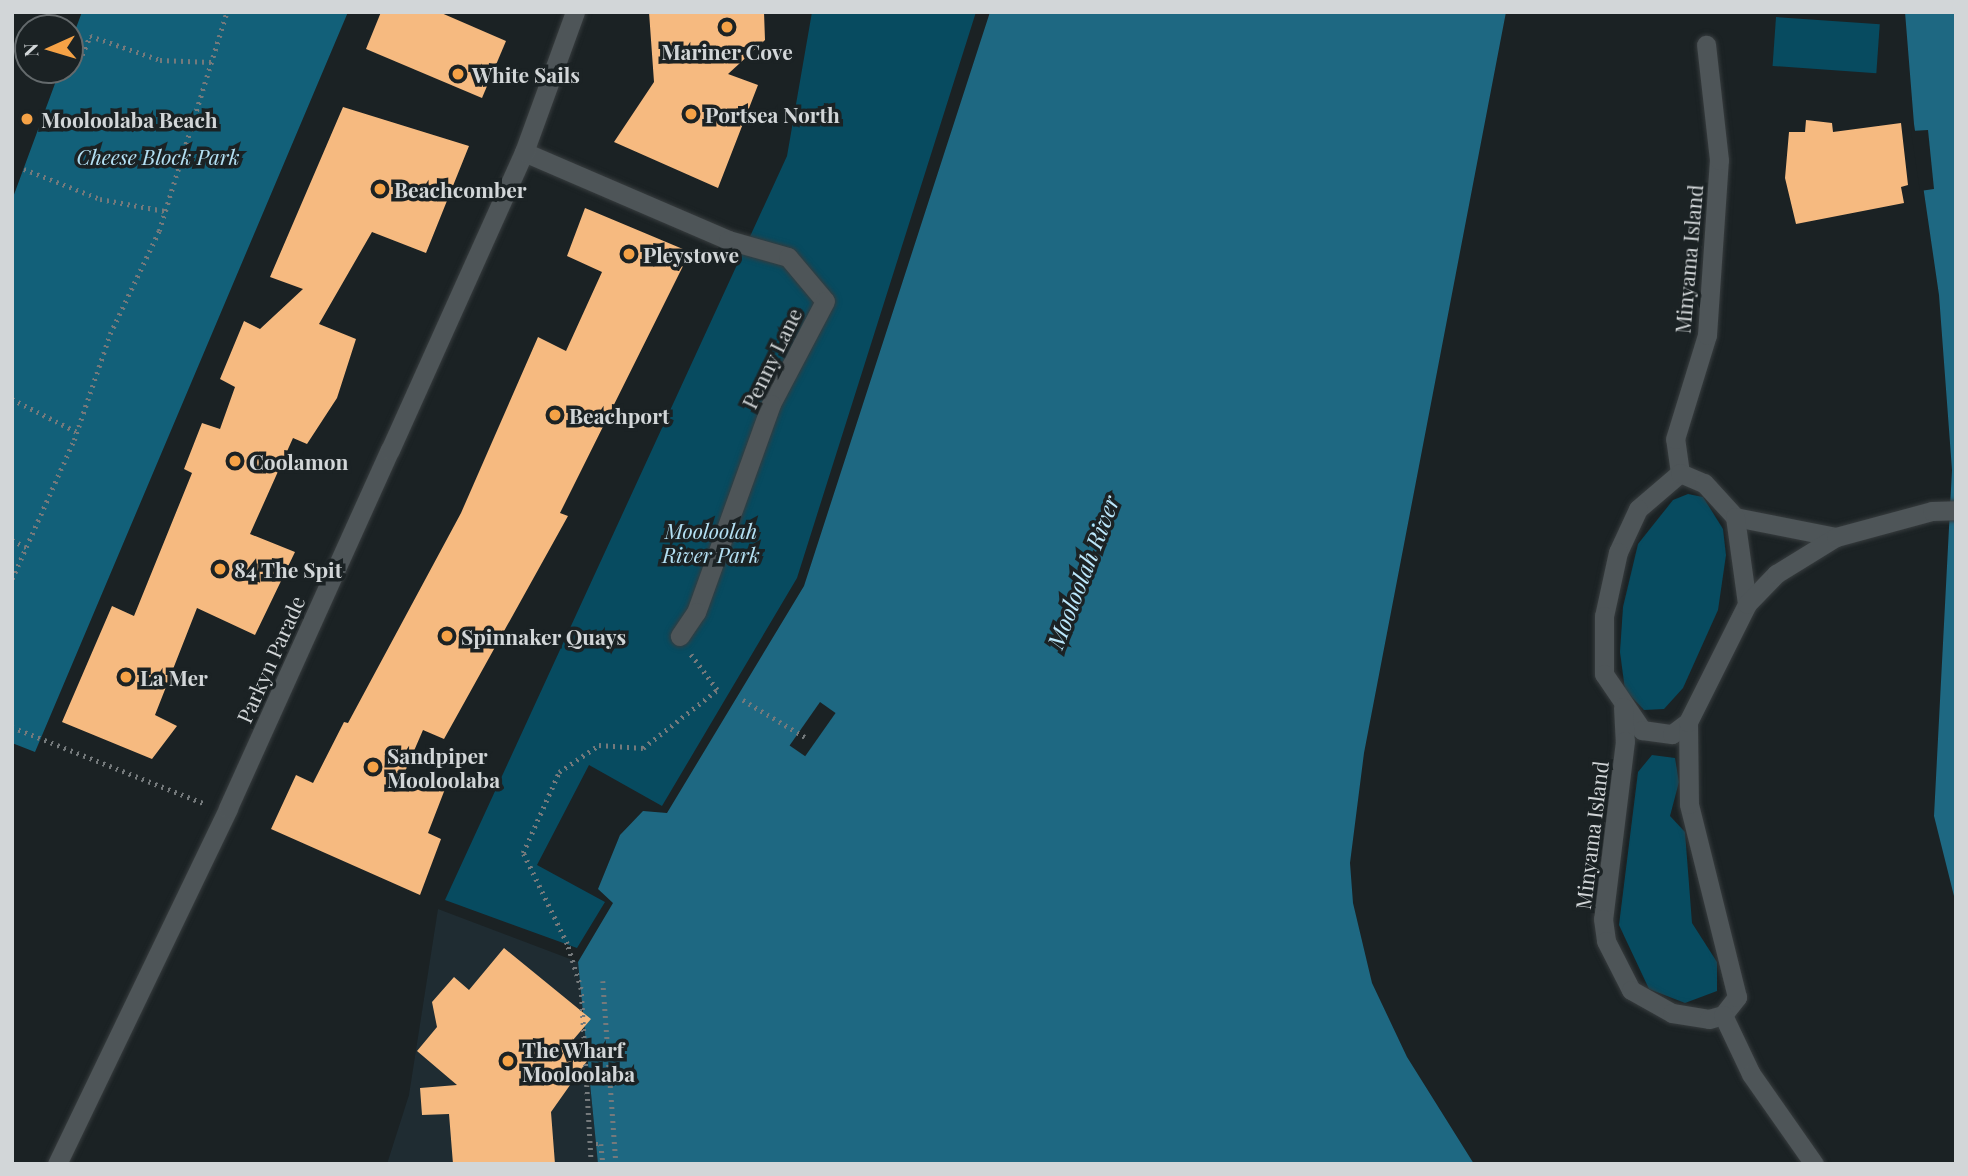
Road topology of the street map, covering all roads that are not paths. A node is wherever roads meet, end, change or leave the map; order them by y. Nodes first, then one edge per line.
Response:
1 (575, 12) edge
2 (1706, 46) dead end
3 (524, 152) junction
4 (1680, 473) junction
5 (1956, 510) edge
6 (1735, 517) junction
7 (1836, 537) junction
8 (1747, 604) junction
9 (680, 636) road end
10 (1623, 707) junction
11 (1688, 722) junction
12 (1723, 1015) junction
13 (57, 1164) edge
14 (1814, 1164) edge

1 - 3 street, Parkyn Parade
2 - 4 street, Minyama Island
3 - 9 street, Penny Lane
3 - 13 street, Parkyn Parade
4 - 6 street
4 - 10 street, Minyama Island
5 - 7 street
6 - 7 street
6 - 8 street
7 - 8 street
8 - 11 street
10 - 11 street, Minyama Island
10 - 12 street, Minyama Island
11 - 12 street
12 - 14 street

